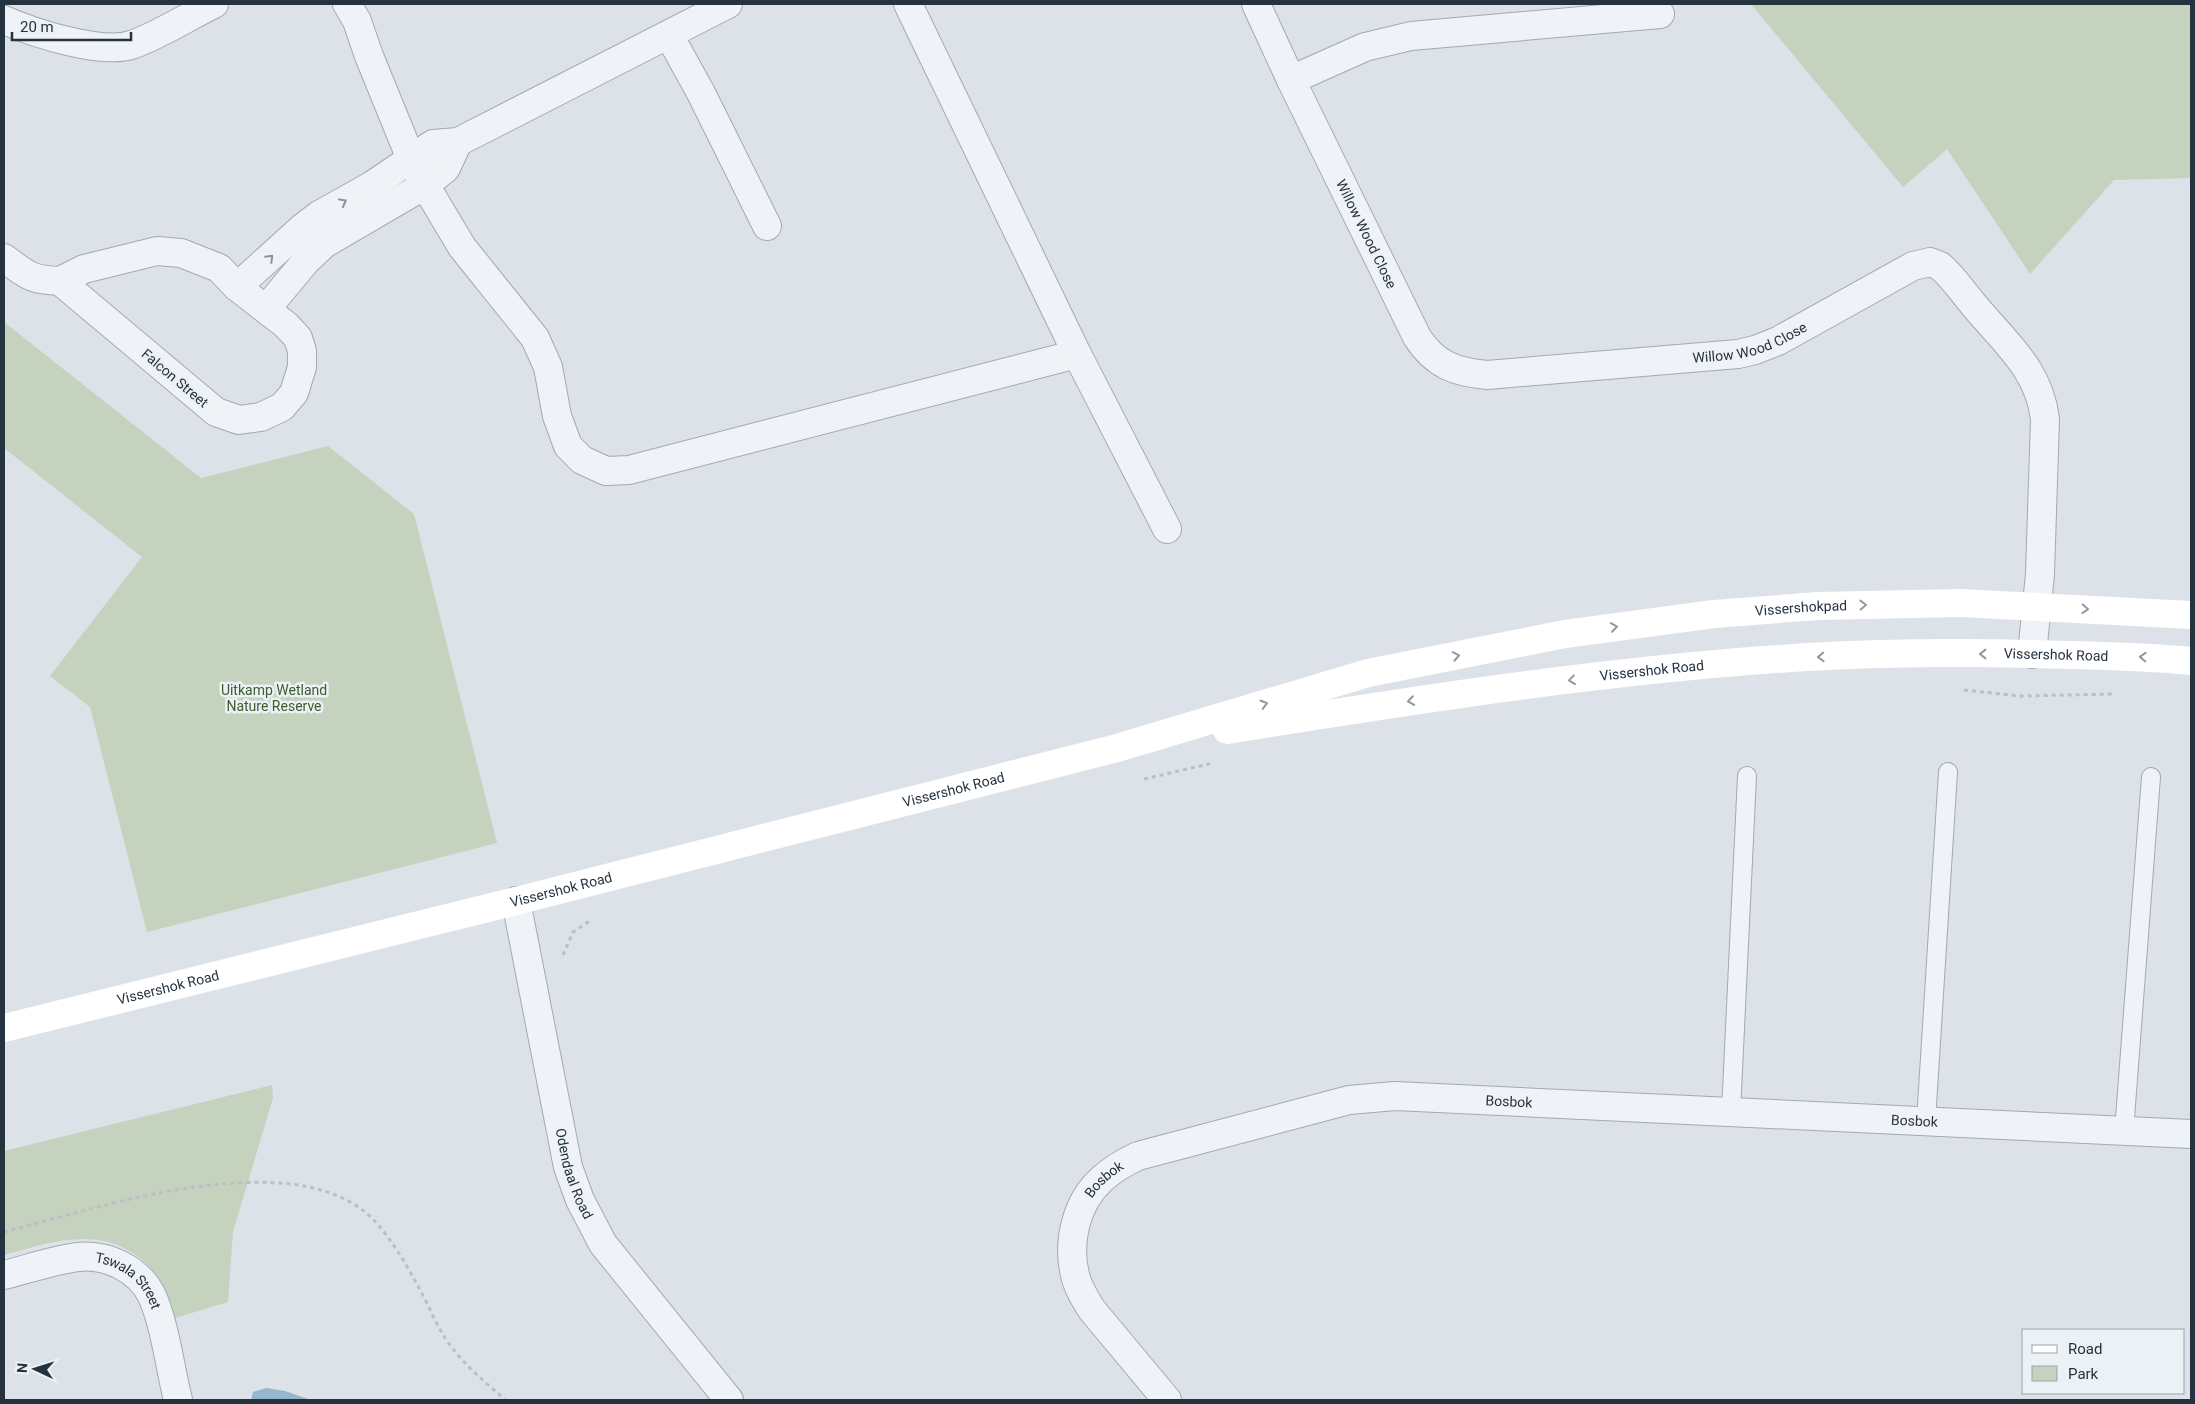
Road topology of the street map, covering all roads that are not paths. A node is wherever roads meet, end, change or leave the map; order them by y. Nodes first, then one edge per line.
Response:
1 (214, 4) edge
2 (347, 4) edge
3 (728, 4) edge
4 (908, 4) edge
5 (1256, 4) edge
6 (1660, 14) dead end
7 (4, 20) edge
8 (669, 35) junction
9 (1291, 80) junction
10 (458, 142) junction
11 (411, 159) junction
12 (425, 184) junction
13 (767, 226) dead end
14 (4, 258) edge
15 (60, 281) junction
16 (237, 287) junction
17 (266, 309) junction
18 (1077, 354) junction
19 (1167, 529) dead end
20 (2036, 606) junction
21 (2191, 615) edge
22 (2032, 654) junction
23 (2191, 661) edge
24 (1117, 748) junction
25 (1948, 772) dead end
26 (1747, 776) dead end
27 (2151, 777) dead end
28 (516, 901) junction
29 (4, 1028) edge
30 (1731, 1112) junction
31 (1926, 1121) junction
32 (2124, 1131) junction
33 (2191, 1134) edge
34 (4, 1275) edge
35 (178, 1400) edge
36 (729, 1400) edge
37 (1167, 1400) edge

1 - 7 street
2 - 11 street
3 - 8 street
4 - 18 street
5 - 9 street, Willow Wood Close
6 - 9 street
8 - 10 street
8 - 13 street
9 - 20 street, Willow Wood Close
10 - 11 street
10 - 12 street
11 - 12 street
16 -> 11 street
12 - 17 street
12 - 18 street
14 - 15 street
15 - 16 street, Falcon Street
15 - 17 street, Falcon Street
16 - 17 street, Falcon Street
18 - 19 street
20 -> 21 main road
20 - 22 street, Willow Wood Close
24 -> 20 main road, Vissershokpad
23 -> 22 main road, Vissershok Road
22 -> 24 main road, Vissershok Road
24 - 28 main road, Vissershok Road
25 - 31 lane
26 - 30 lane
27 - 32 lane
28 - 29 main road, Vissershok Road
28 - 36 street, Odendaal Road
30 - 31 street, Bosbok
30 - 37 street, Bosbok
31 - 32 street, Bosbok
32 - 33 street, Bosbok
34 - 35 street, Tswala Street

